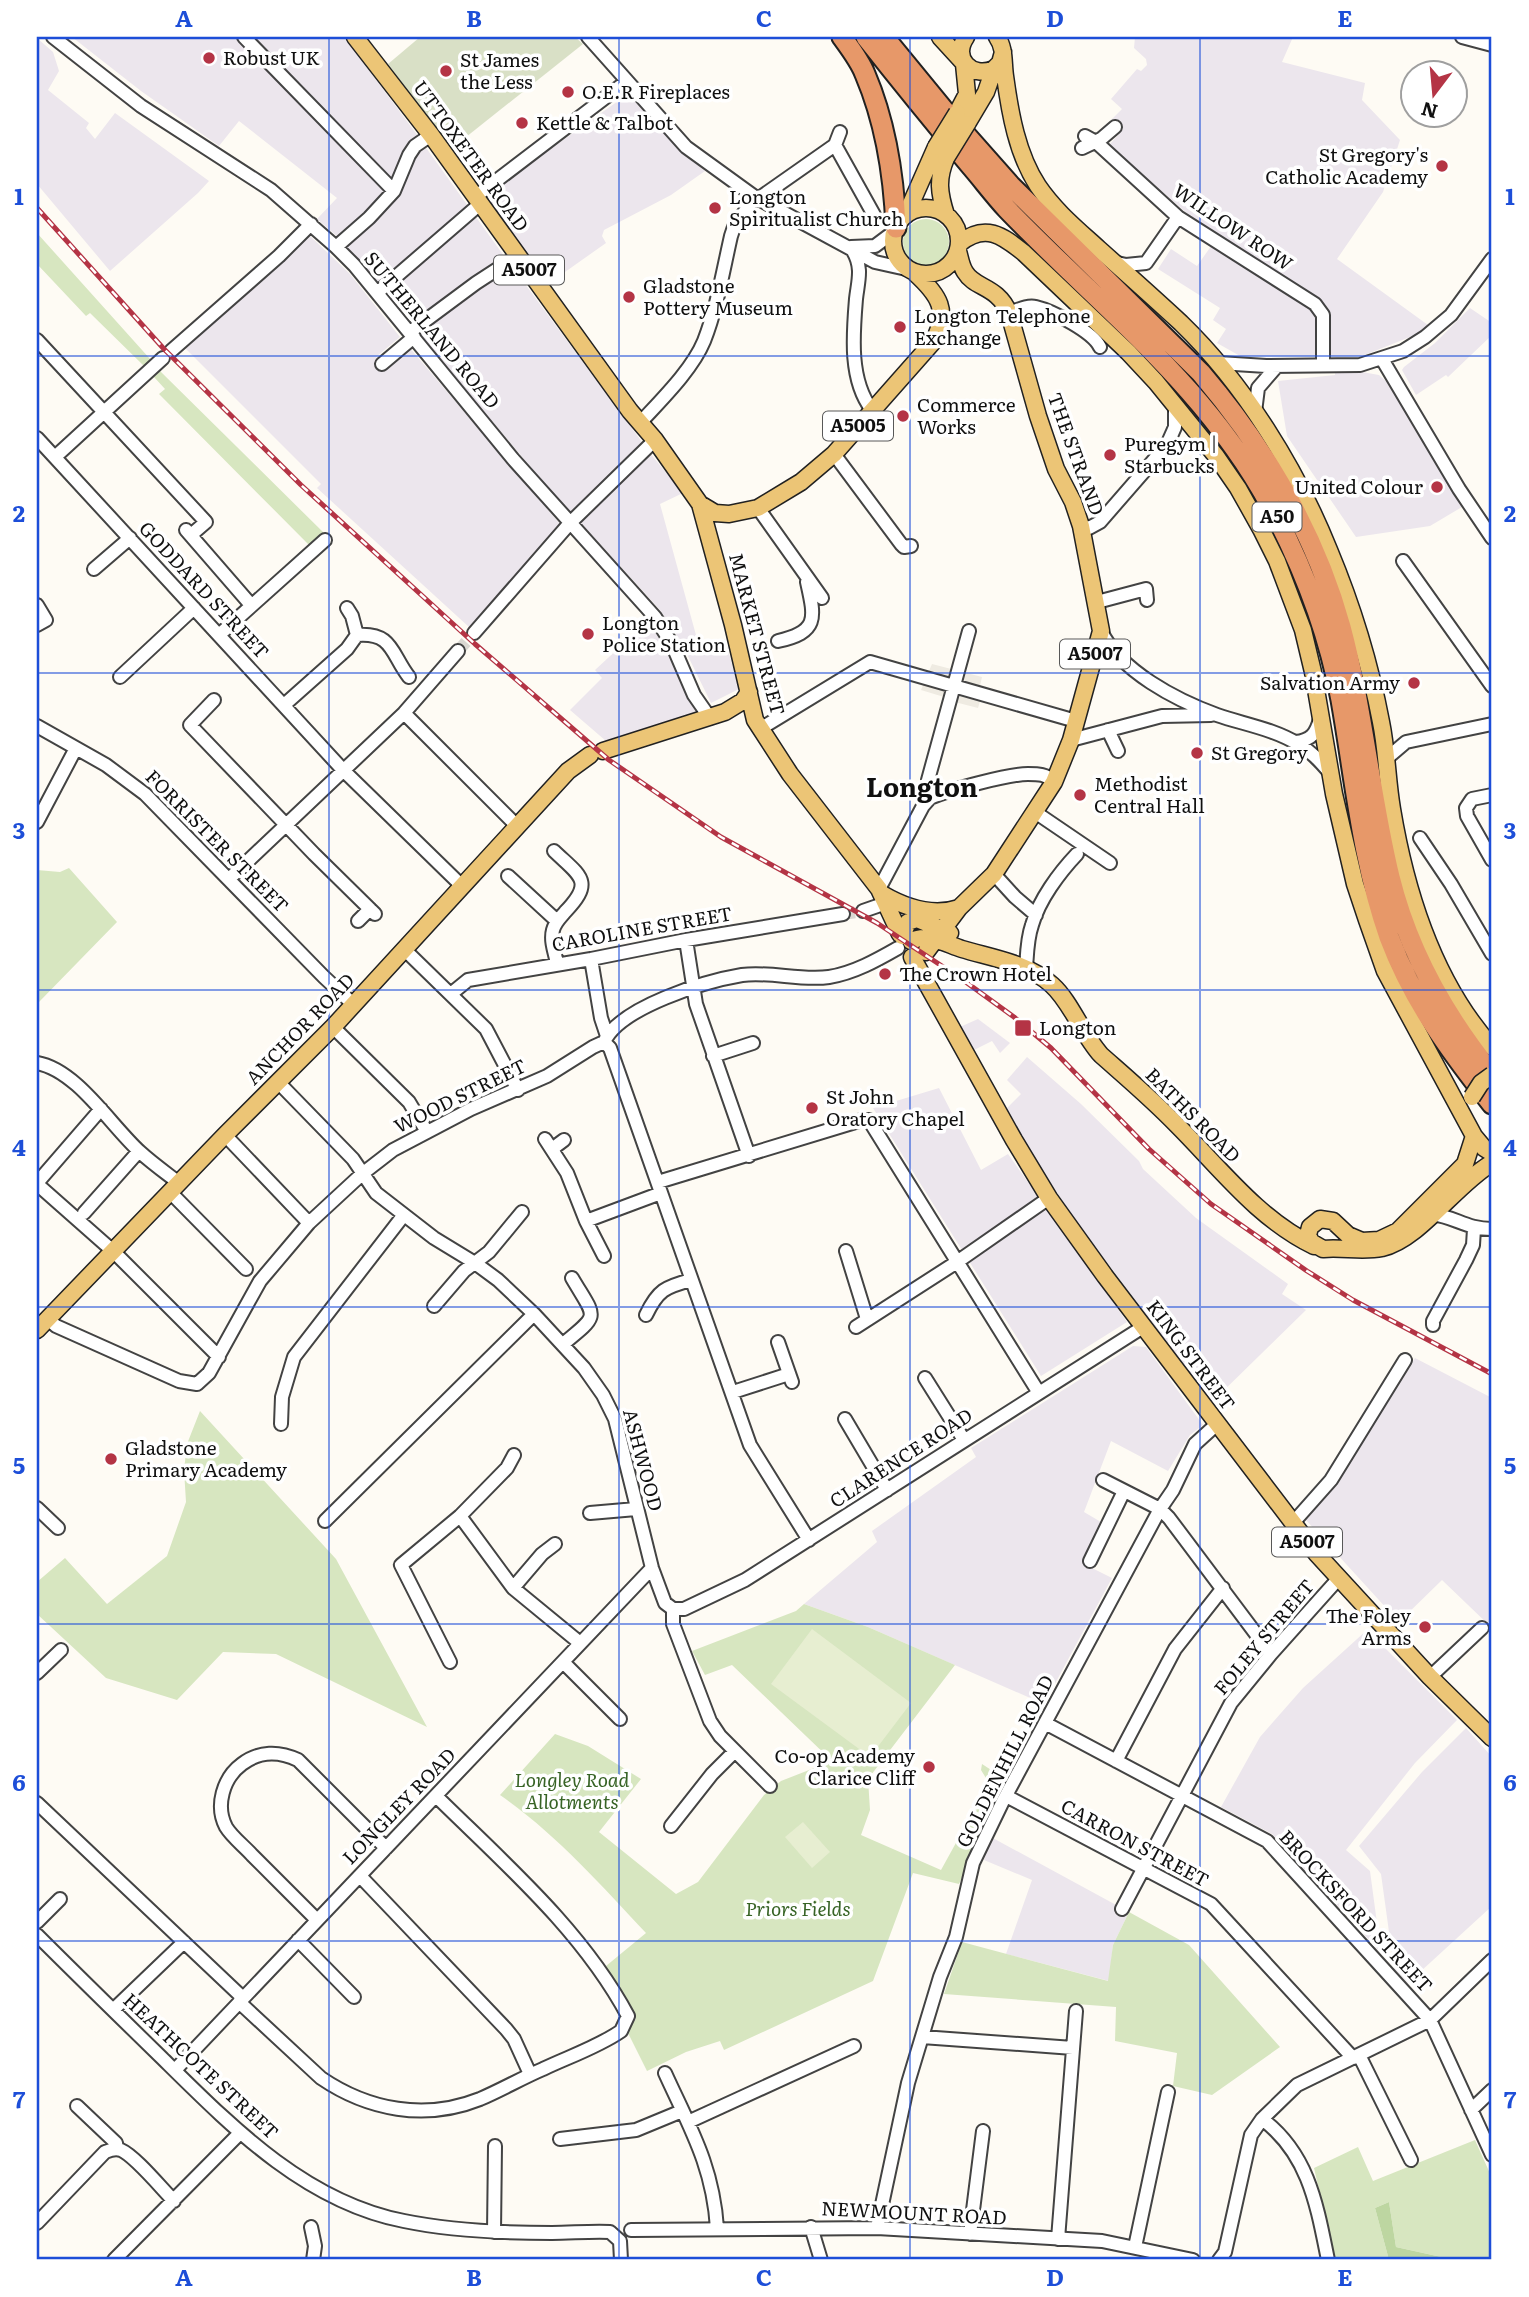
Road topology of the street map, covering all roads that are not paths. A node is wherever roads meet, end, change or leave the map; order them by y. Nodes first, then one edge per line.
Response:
1 (53, 37) edge
2 (244, 37) edge
3 (588, 37) edge
4 (842, 37) edge
5 (866, 37) edge
6 (884, 37) edge
7 (940, 37) edge
8 (966, 37) edge
9 (1462, 37) edge
10 (362, 39) edge
11 (1001, 41) edge
12 (1492, 45) edge
13 (963, 62) junction
14 (994, 69) junction
15 (627, 81) junction
16 (962, 119) junction
17 (1115, 127) dead end
18 (840, 132) dead end
19 (431, 135) junction
20 (835, 145) junction
21 (941, 153) junction
22 (394, 191) junction
23 (756, 198) junction
24 (478, 201) junction
25 (874, 215) dead end
26 (946, 215) junction
27 (1178, 217) junction
28 (311, 224) junction
29 (899, 225) junction
30 (336, 247) junction
31 (959, 247) junction
32 (848, 248) junction
33 (519, 255) junction
34 (1492, 259) edge
35 (1113, 261) junction
36 (913, 272) junction
37 (377, 293) junction
38 (1009, 313) junction
39 (412, 334) junction
40 (37, 340) edge
41 (1101, 347) dead end
42 (1382, 359) junction
43 (1219, 363) junction
44 (383, 364) dead end
45 (1323, 365) junction
46 (1277, 366) junction
47 (1175, 405) junction
48 (872, 410) junction
49 (1255, 412) junction
50 (103, 413) junction
51 (640, 423) junction
52 (37, 438) edge
53 (655, 440) junction
54 (834, 454) junction
55 (55, 457) junction
56 (700, 504) junction
57 (755, 509) junction
58 (570, 523) junction
59 (1081, 526) junction
60 (130, 538) junction
61 (1492, 538) edge
62 (711, 543) junction
63 (911, 546) dead end
64 (321, 549) dead end
65 (1402, 561) dead end
66 (94, 569) dead end
67 (805, 575) junction
68 (822, 598) dead end
69 (1147, 600) dead end
70 (1097, 602) junction
71 (37, 605) edge
72 (251, 605) junction
73 (194, 608) junction
74 (347, 608) dead end
75 (37, 625) edge
76 (969, 631) dead end
77 (1101, 631) junction
78 (474, 633) tunnel mouth
79 (219, 635) junction
80 (357, 635) junction
81 (778, 641) dead end
82 (458, 651) tunnel mouth
83 (120, 677) dead end
84 (409, 677) dead end
85 (953, 685) junction
86 (1492, 686) edge
87 (749, 692) junction
88 (1175, 696) junction
89 (214, 700) dead end
90 (284, 705) junction
91 (404, 713) junction
92 (718, 715) junction
93 (1218, 715) junction
94 (1162, 716) junction
95 (1320, 719) junction
96 (1076, 721) junction
97 (758, 724) junction
98 (1492, 724) edge
99 (37, 726) edge
100 (1108, 730) junction
101 (1383, 730) junction
102 (1071, 740) junction
103 (1296, 742) junction
104 (1406, 742) junction
105 (76, 748) junction
106 (1118, 751) dead end
107 (1386, 759) junction
108 (343, 769) junction
109 (1329, 773) junction
110 (1054, 782) junction
111 (1492, 795) edge
112 (930, 797) junction
113 (1035, 812) junction
114 (37, 822) edge
115 (285, 824) junction
116 (517, 826) junction
117 (1420, 838) dead end
118 (554, 851) dead end
119 (1492, 860) edge
120 (1073, 863) dead end
121 (1110, 863) dead end
122 (994, 874) junction
123 (508, 876) dead end
124 (229, 879) junction
125 (463, 887) junction
126 (882, 895) junction
127 (959, 908) junction
128 (863, 911) tunnel mouth
129 (842, 915) tunnel mouth
130 (1036, 915) junction
131 (358, 921) dead end
132 (557, 921) junction
133 (1488, 934) edge
134 (686, 940) junction
135 (918, 948) junction
136 (405, 950) junction
137 (1492, 954) edge
138 (591, 959) junction
139 (557, 963) junction
140 (1026, 969) junction
141 (695, 987) junction
142 (452, 993) junction
143 (354, 1004) junction
144 (333, 1027) junction
145 (606, 1039) junction
146 (753, 1043) dead end
147 (1492, 1046) edge
148 (713, 1056) junction
149 (37, 1063) edge
150 (1492, 1074) edge
151 (278, 1082) junction
152 (517, 1090) junction
153 (1492, 1104) edge
154 (101, 1110) junction
155 (1471, 1129) junction
156 (427, 1132) junction
157 (225, 1135) junction
158 (564, 1140) dead end
159 (139, 1151) junction
160 (1492, 1153) edge
161 (749, 1156) junction
162 (1492, 1163) edge
163 (362, 1174) junction
164 (37, 1183) edge
165 (174, 1187) junction
166 (659, 1187) junction
167 (1450, 1195) junction
168 (1049, 1198) junction
169 (522, 1212) dead end
170 (84, 1213) dead end
171 (1432, 1214) junction
172 (403, 1216) junction
173 (1455, 1219) junction
174 (586, 1221) junction
175 (309, 1223) junction
176 (1313, 1223) junction
177 (1280, 1224) junction
178 (1337, 1226) junction
179 (1474, 1229) junction
180 (1492, 1229) edge
181 (1314, 1246) junction
182 (1331, 1247) junction
183 (846, 1251) dead end
184 (114, 1252) junction
185 (604, 1256) dead end
186 (957, 1262) junction
187 (475, 1263) junction
188 (246, 1269) dead end
189 (572, 1278) dead end
190 (691, 1280) junction
191 (434, 1306) dead end
192 (534, 1314) junction
193 (646, 1315) dead end
194 (42, 1324) edge
195 (1433, 1325) dead end
196 (1143, 1327) junction
197 (778, 1342) dead end
198 (563, 1344) junction
199 (219, 1357) junction
200 (1405, 1360) dead end
201 (925, 1378) dead end
202 (733, 1392) junction
203 (1039, 1393) junction
204 (845, 1419) dead end
205 (281, 1424) dead end
206 (1217, 1424) junction
207 (964, 1440) junction
208 (514, 1455) dead end
209 (1103, 1480) dead end
210 (887, 1490) junction
211 (1124, 1491) junction
212 (37, 1508) edge
213 (636, 1509) junction
214 (1160, 1509) junction
215 (590, 1513) dead end
216 (460, 1516) junction
217 (325, 1521) dead end
218 (1292, 1524) junction
219 (58, 1528) dead end
220 (809, 1540) junction
221 (555, 1544) dead end
222 (1090, 1561) dead end
223 (652, 1568) junction
224 (1339, 1578) junction
225 (513, 1588) junction
226 (1223, 1588) junction
227 (673, 1609) junction
228 (1482, 1628) dead end
229 (580, 1643) junction
230 (61, 1650) dead end
231 (1271, 1654) junction
232 (450, 1662) dead end
233 (562, 1662) junction
234 (37, 1673) edge
235 (1430, 1677) junction
236 (620, 1718) dead end
237 (1045, 1723) junction
238 (1489, 1729) edge
239 (735, 1751) junction
240 (1116, 1761) junction
241 (770, 1786) dead end
242 (436, 1796) junction
243 (1006, 1796) junction
244 (1181, 1796) junction
245 (37, 1802) edge
246 (671, 1825) dead end
247 (386, 1848) junction
248 (1143, 1868) junction
249 (360, 1875) junction
250 (61, 1899) dead end
251 (1122, 1909) dead end
252 (317, 1920) junction
253 (37, 1922) edge
254 (37, 1935) edge
255 (298, 1940) junction
256 (184, 1942) junction
257 (1492, 1960) edge
258 (354, 1997) dead end
259 (241, 2000) junction
260 (113, 2010) junction
261 (1076, 2011) dead end
262 (1430, 2020) junction
263 (922, 2037) junction
264 (854, 2046) dead end
265 (1073, 2048) junction
266 (1356, 2056) junction
267 (175, 2070) junction
268 (665, 2073) dead end
269 (530, 2074) junction
270 (1492, 2090) edge
271 (1168, 2092) dead end
272 (77, 2106) dead end
273 (1471, 2110) junction
274 (685, 2116) junction
275 (1262, 2119) junction
276 (983, 2131) dead end
277 (240, 2133) junction
278 (560, 2139) dead end
279 (495, 2146) dead end
280 (117, 2149) junction
281 (1492, 2155) edge
282 (1411, 2160) dead end
283 (174, 2201) junction
284 (37, 2223) edge
285 (311, 2227) dead end
286 (811, 2227) junction
287 (717, 2228) junction
288 (877, 2228) junction
289 (631, 2230) dead end
290 (494, 2232) junction
291 (970, 2234) junction
292 (1058, 2239) junction
293 (1135, 2247) junction
294 (114, 2260) edge
295 (313, 2260) edge
296 (621, 2260) edge
297 (821, 2260) edge
298 (1193, 2260) edge
299 (1219, 2260) edge
300 (1328, 2260) edge

1 - 28 street, SUTHERLAND ROAD
2 - 22 street
3 - 15 street
4 - 29 highway
5 - 153 highway, A50
6 - 150 highway, A50
7 - 13 main road
8 - 13 main road
9 - 12 street
10 - 19 main road, UTTOXETER ROAD / A5007
11 - 14 main road
11 - 35 main road, A50
13 - 14 main road
13 - 16 main road
14 - 16 main road
15 - 23 street
15 - 24 street
16 - 21 main road, bridge
17 - 27 street, WILLOW ROW
18 - 20 street
19 - 22 street
19 - 24 main road, UTTOXETER ROAD / A5007
20 - 23 street
20 - 25 street
21 - 26 main road
21 - 29 main road
22 - 30 street
23 - 32 street
23 - 51 street
24 - 33 main road, UTTOXETER ROAD / A5007
24 - 37 street
26 - 29 main road
26 - 31 main road, A5007
27 - 35 street
27 - 45 street, WILLOW ROW
28 - 30 street, SUTHERLAND ROAD
28 - 50 street
29 - 32 street
29 - 36 main road
30 - 37 street, SUTHERLAND ROAD
31 - 36 main road
31 - 38 main road, THE STRAND / A5007
31 - 47 main road, A50
32 - 36 street
32 - 48 street
33 - 39 street
33 - 51 main road, UTTOXETER ROAD / A5007
34 - 42 street
35 - 43 main road, A50
36 - 48 main road, A5005
37 - 39 street, SUTHERLAND ROAD
38 - 41 street
38 - 59 main road, THE STRAND / A5007
39 - 44 street
39 - 58 street, SUTHERLAND ROAD
40 - 50 street
42 - 45 street
42 - 61 street
43 - 46 street
43 - 49 main road, A50
45 - 46 street
46 - 49 street
47 - 59 street
47 - 95 main road, A50
48 - 54 main road, A5005
49 - 101 main road, A50
50 - 55 street
50 - 72 street
51 - 53 main road, UTTOXETER ROAD / A5007
52 - 55 street, GODDARD STREET
53 - 56 main road, UTTOXETER ROAD / A5007
53 - 58 street
54 - 57 main road, A5005
54 - 63 street
55 - 60 street, GODDARD STREET
56 - 57 main road, A5005
56 - 62 main road, MARKET STREET / A5007
57 - 62 main road, A5005
57 - 67 street
58 - 78 street
58 - 92 street, SUTHERLAND ROAD
59 - 70 main road, THE STRAND / A5007
60 - 66 street
60 - 73 street, GODDARD STREET
62 - 87 main road, MARKET STREET / A5007
64 - 72 street
65 - 86 street
67 - 68 street
67 - 81 street
69 - 70 street
70 - 77 main road, THE STRAND / A5007
71 - 75 street
72 - 79 street
73 - 79 street, GODDARD STREET
73 - 83 street
74 - 80 street
76 - 85 street
77 - 88 street
77 - 96 main road, THE STRAND / A5007
79 - 90 street, GODDARD STREET
80 - 84 street
80 - 90 street
82 - 91 street
85 - 96 street
85 - 97 street
85 - 112 street
87 - 92 main road, ANCHOR ROAD
87 - 97 main road, MARKET STREET / A5007
88 - 93 street
88 - 94 street
89 - 115 street
90 - 108 street, GODDARD STREET
91 - 108 street
91 - 116 street
92 - 97 main road
92 - 116 main road, ANCHOR ROAD
93 - 94 street
93 - 103 street
94 - 100 street
95 - 103 street
95 - 109 main road, A50
96 - 102 main road, THE STRAND / A5007
97 - 126 main road, MARKET STREET / A5007
98 - 104 street
99 - 105 street, FORRISTER STREET
100 - 102 street
100 - 106 street
101 - 104 street
101 - 107 main road, A50
102 - 110 main road, THE STRAND / A5007
103 - 109 street
104 - 107 street
105 - 114 street
105 - 124 street, FORRISTER STREET
107 - 147 main road, A50
108 - 115 street
108 - 125 street, GODDARD STREET
109 - 155 main road, A50
110 - 112 street
110 - 113 main road, THE STRAND / A5007
111 - 119 street
112 - 126 street
113 - 121 street
113 - 122 main road, THE STRAND / A5007
115 - 124 street
115 - 131 street
116 - 125 main road, ANCHOR ROAD
117 - 133 street
118 - 132 street
120 - 130 street
122 - 127 main road, THE STRAND / A5007
122 - 130 street
123 - 132 street
124 - 143 street, FORRISTER STREET
125 - 136 main road, ANCHOR ROAD
126 - 127 main road
126 - 128 street
126 - 135 main road, A5007
127 - 135 main road, A5007
129 - 134 street, CAROLINE STREET
130 - 140 street
132 - 139 street
133 - 137 street
134 - 138 street, CAROLINE STREET
134 - 141 street
135 - 140 main road, BATHS ROAD
135 - 141 street, WOOD STREET
135 - 168 main road, KING STREET / A5007
136 - 142 street
136 - 143 main road, ANCHOR ROAD
138 - 139 street, CAROLINE STREET
138 - 145 street
139 - 142 street, CAROLINE STREET
140 - 177 main road, BATHS ROAD
141 - 145 street, WOOD STREET
141 - 148 street
142 - 152 street
143 - 144 main road, ANCHOR ROAD
144 - 151 main road, ANCHOR ROAD
144 - 156 street
145 - 152 street, WOOD STREET
145 - 166 street
146 - 148 street
148 - 161 street
149 - 154 street
150 - 155 main road, bridge
151 - 157 main road, ANCHOR ROAD
151 - 163 street, ASHWOOD
152 - 156 street, WOOD STREET
154 - 159 street
154 - 164 street
155 - 160 main road
155 - 178 main road
156 - 163 street, WOOD STREET
157 - 165 main road, ANCHOR ROAD
157 - 175 street
158 - 174 street
159 - 165 street
159 - 170 street
161 - 166 street
161 - 186 street
162 - 167 main road, BATHS ROAD
163 - 172 street, ASHWOOD
163 - 175 street, WOOD STREET
164 - 184 street
165 - 184 main road, ANCHOR ROAD
165 - 188 street
166 - 174 street
166 - 190 street
167 - 171 main road, BATHS ROAD
167 - 173 street
168 - 186 street
168 - 196 main road, KING STREET / A5007
169 - 187 street
171 - 173 street
171 - 182 main road, BATHS ROAD
172 - 187 street, ASHWOOD
172 - 205 street
173 - 179 street
174 - 185 street
175 - 199 street, WOOD STREET
176 - 177 main road
176 - 178 main road
176 - 181 main road
177 - 181 main road, BATHS ROAD
178 - 182 main road
179 - 180 street
179 - 195 street
181 - 182 main road, BATHS ROAD
183 - 186 street
184 - 194 main road, ANCHOR ROAD
184 - 199 street
186 - 203 street
187 - 191 street
187 - 192 street, ASHWOOD
189 - 198 street
190 - 193 street
190 - 202 street
192 - 198 street, ASHWOOD
192 - 217 street
194 - 199 street, WOOD STREET
196 - 203 street, CLARENCE ROAD
196 - 206 main road, KING STREET / A5007
197 - 202 street
198 - 213 street, ASHWOOD
200 - 218 street
201 - 207 street
202 - 220 street
203 - 207 street, CLARENCE ROAD
204 - 210 street
206 - 214 street, GOLDENHILL ROAD
206 - 218 main road, KING STREET / A5007
207 - 210 street, CLARENCE ROAD
208 - 216 street
209 - 211 street
210 - 220 street, CLARENCE ROAD
211 - 214 street
211 - 222 street
212 - 219 street
213 - 215 street
213 - 223 street, ASHWOOD
214 - 226 street
214 - 237 street, GOLDENHILL ROAD
216 - 225 street
216 - 232 street
218 - 224 main road, KING STREET / A5007
220 - 227 street, CLARENCE ROAD
221 - 225 street
223 - 227 street, ASHWOOD
223 - 229 street, LONGLEY ROAD
224 - 231 street, FOLEY STREET
224 - 235 main road, KING STREET / A5007
225 - 229 street
226 - 231 street
226 - 240 street
227 - 239 street, ASHWOOD
228 - 235 street
229 - 233 street, LONGLEY ROAD
230 - 234 street
231 - 244 street, FOLEY STREET
233 - 236 street
233 - 242 street, LONGLEY ROAD
235 - 238 main road, KING STREET / A5007
237 - 240 street, BROCKSFORD STREET
237 - 243 street, GOLDENHILL ROAD
239 - 241 street, ASHWOOD
239 - 246 street
240 - 244 street, BROCKSFORD STREET
242 - 247 street, LONGLEY ROAD
242 - 269 street
243 - 248 street, CARRON STREET
243 - 263 street, GOLDENHILL ROAD
244 - 248 street, FOLEY STREET
244 - 262 street, BROCKSFORD STREET
245 - 256 street
247 - 249 street, LONGLEY ROAD
247 - 252 street
248 - 251 street, FOLEY STREET
248 - 266 street, CARRON STREET
249 - 252 street, LONGLEY ROAD
249 - 269 street
250 - 253 street
252 - 255 street, LONGLEY ROAD
254 - 260 street, HEATHCOTE STREET
255 - 258 street
255 - 259 street, LONGLEY ROAD
256 - 259 street
256 - 260 street
257 - 262 street
259 - 267 street, LONGLEY ROAD
259 - 269 street
260 - 267 street, HEATHCOTE STREET
261 - 265 street
262 - 266 street
262 - 273 street, BROCKSFORD STREET
263 - 265 street
263 - 288 street, GOLDENHILL ROAD
264 - 274 street
265 - 292 street
266 - 275 street
266 - 282 street, CARRON STREET
267 - 277 street, HEATHCOTE STREET
268 - 274 street
270 - 273 street
271 - 293 street
272 - 280 street
273 - 281 street, BROCKSFORD STREET
274 - 278 street
274 - 287 street
275 - 299 street
275 - 300 street
276 - 291 street
277 - 283 street
277 - 290 street, HEATHCOTE STREET
279 - 290 street
280 - 283 street
280 - 284 street
283 - 294 street
285 - 295 street
286 - 287 street, NEWMOUNT ROAD
286 - 288 street, NEWMOUNT ROAD
286 - 297 street
287 - 289 street, NEWMOUNT ROAD
288 - 291 street, NEWMOUNT ROAD
290 - 296 street, HEATHCOTE STREET
291 - 292 street, NEWMOUNT ROAD
292 - 293 street, NEWMOUNT ROAD
293 - 298 street, NEWMOUNT ROAD

